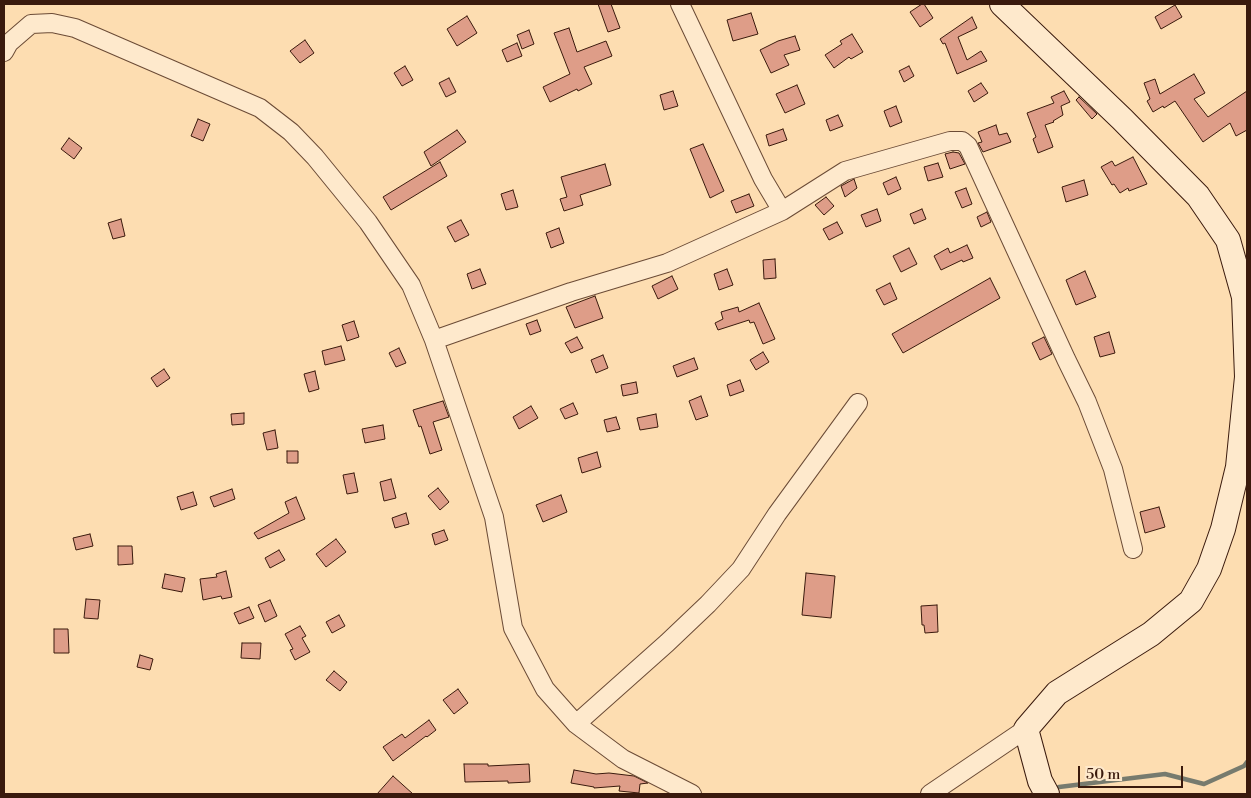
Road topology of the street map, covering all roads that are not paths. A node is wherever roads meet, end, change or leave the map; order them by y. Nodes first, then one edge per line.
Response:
1 (680, 4) edge
2 (1002, 4) edge
3 (4, 52) edge
4 (782, 211) junction
5 (434, 340) junction
6 (858, 403) dead end
7 (1133, 549) dead end
8 (576, 724) junction
9 (1026, 729) junction
10 (1044, 788) edge
11 (692, 794) edge
12 (930, 794) edge

1 - 4 street
2 - 9 main road
3 - 5 street
4 - 5 street
4 - 7 street
5 - 8 street
6 - 8 street
8 - 11 street
9 - 10 main road
9 - 12 street

